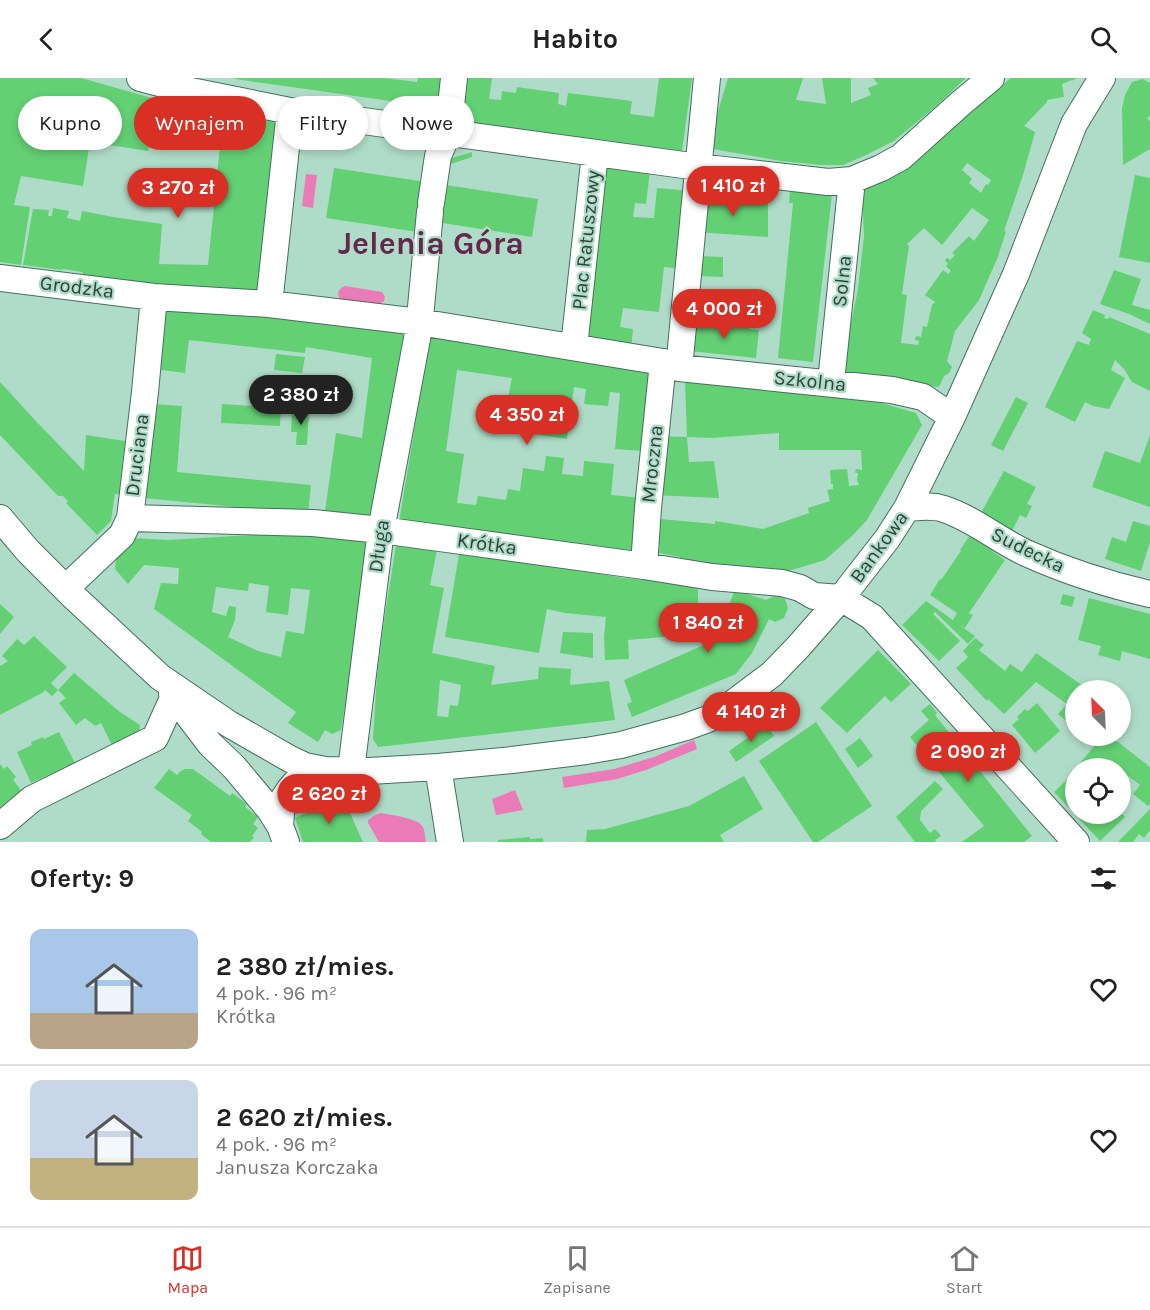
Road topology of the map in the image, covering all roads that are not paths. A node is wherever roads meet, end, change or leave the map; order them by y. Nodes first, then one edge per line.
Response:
1 (140, 78) edge
2 (454, 78) edge
3 (707, 78) edge
4 (991, 78) edge
5 (1102, 78) edge
6 (171, 82) edge
7 (452, 96) edge
8 (278, 108) edge
9 (474, 137) edge
10 (286, 150) edge
11 (441, 150) edge
12 (595, 153) junction
13 (698, 167) junction
14 (852, 180) junction
15 (0, 278) edge
16 (154, 297) junction
17 (269, 304) junction
18 (419, 322) junction
19 (574, 347) junction
20 (671, 365) junction
21 (831, 382) junction
22 (952, 417) junction
23 (907, 508) junction
24 (0, 518) edge
25 (130, 518) junction
26 (381, 530) junction
27 (644, 566) junction
28 (66, 588) junction
29 (1150, 594) edge
30 (841, 598) junction
31 (167, 687) junction
32 (438, 767) junction
33 (337, 770) junction
34 (0, 826) edge
35 (283, 834) edge
36 (449, 834) edge
37 (1076, 842) edge

1 - 6 street, Plac Ratuszowy
2 - 7 street
3 - 13 street, Mroczna
4 - 14 street
5 - 22 street, Bankowa
6 - 8 street, Plac Ratuszowy
9 - 12 street, Plac Ratuszowy
10 - 17 street
11 - 18 street
12 - 13 street
12 - 19 street, Plac Ratuszowy
13 - 14 street
13 - 20 street, Mroczna
14 - 21 street, Solna
15 - 16 street, Grodzka
16 - 17 street, Grodzka
16 - 25 street, Druciana
17 - 18 street
18 - 19 street
18 - 26 street, Długa
19 - 20 street
20 - 21 street, Szkolna
20 - 27 street, Mroczna
21 - 22 street, Szkolna
22 - 23 street, Bankowa
23 - 29 street, Sudecka
23 - 30 street, Bankowa
24 - 28 street
25 - 26 street, Krótka
25 - 28 street, Druciana
26 - 27 street, Krótka
26 - 33 street, Długa
27 - 30 street, Krótka
28 - 31 street
30 - 32 street, Bankowa
30 - 37 street
31 - 33 street
31 - 34 street
31 - 35 street
32 - 33 street, Bankowa
32 - 36 street
33 - 35 street

